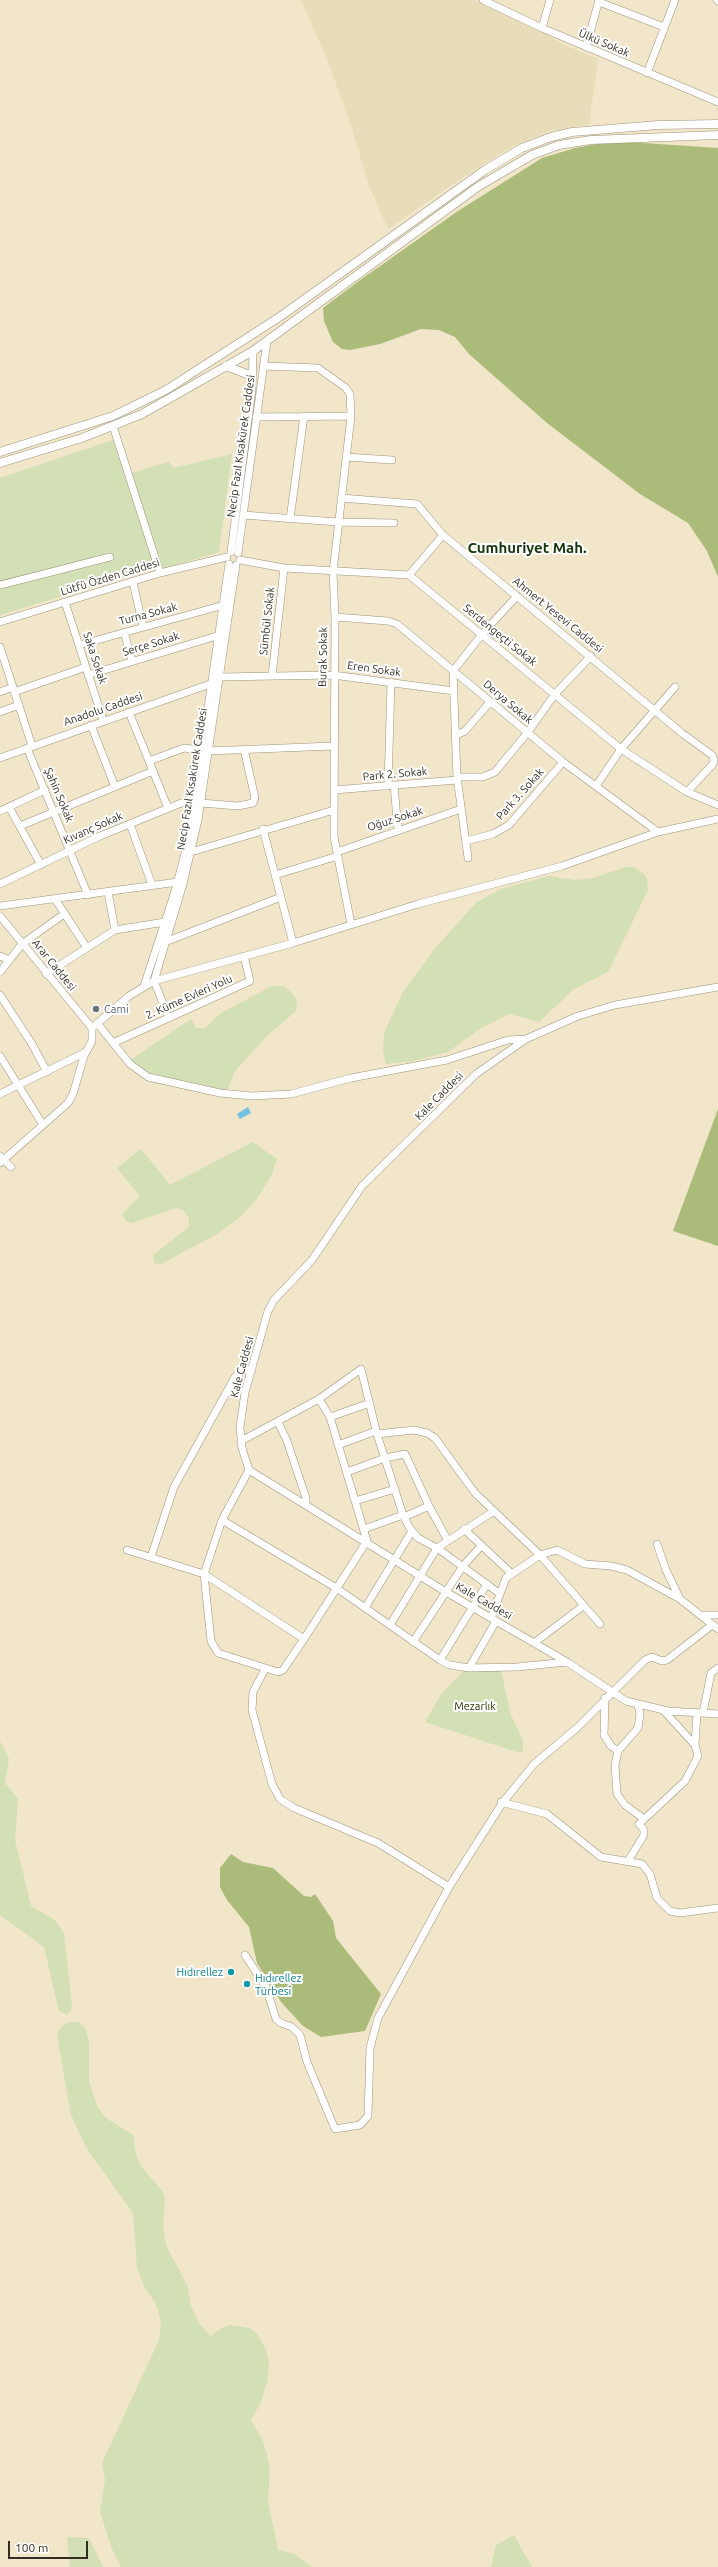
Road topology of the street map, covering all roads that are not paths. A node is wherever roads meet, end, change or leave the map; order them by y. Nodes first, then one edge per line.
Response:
1 (483, 0) edge
2 (550, 0) edge
3 (675, 0) edge
4 (599, 1) edge
5 (664, 27) junction
6 (542, 28) junction
7 (586, 47) junction
8 (647, 73) junction
9 (718, 102) edge
10 (718, 124) edge
11 (718, 135) edge
12 (260, 330) junction
13 (246, 339) junction
14 (267, 341) junction
15 (253, 350) junction
16 (226, 366) junction
17 (263, 366) junction
18 (252, 376) junction
19 (304, 416) junction
20 (351, 416) junction
21 (256, 417) junction
22 (113, 426) junction
23 (0, 452) edge
24 (346, 457) junction
25 (392, 460) dead end
26 (0, 463) edge
27 (340, 498) junction
28 (243, 515) junction
29 (290, 519) junction
30 (337, 522) junction
31 (394, 523) dead end
32 (444, 535) junction
33 (110, 557) dead end
34 (233, 558) junction
35 (284, 568) junction
36 (333, 572) junction
37 (160, 573) junction
38 (409, 575) junction
39 (132, 582) junction
40 (0, 585) edge
41 (517, 596) junction
42 (65, 602) junction
43 (224, 605) junction
44 (335, 617) junction
45 (0, 622) edge
46 (143, 627) junction
47 (124, 632) junction
48 (483, 634) junction
49 (220, 635) junction
50 (79, 644) junction
51 (0, 647) edge
52 (590, 656) junction
53 (132, 661) junction
54 (87, 671) junction
55 (453, 671) junction
56 (334, 675) junction
57 (272, 676) junction
58 (219, 677) junction
59 (391, 682) junction
60 (213, 683) junction
61 (675, 686) dead end
62 (14, 690) junction
63 (454, 691) junction
64 (0, 692) edge
65 (555, 694) junction
66 (490, 702) junction
67 (19, 705) junction
68 (655, 710) junction
69 (0, 712) edge
70 (129, 712) junction
71 (103, 720) junction
72 (91, 725) junction
73 (528, 732) junction
74 (456, 735) junction
75 (334, 746) junction
76 (30, 747) junction
77 (621, 748) junction
78 (244, 749) junction
79 (206, 750) junction
80 (0, 758) edge
81 (149, 761) junction
82 (563, 762) junction
83 (153, 771) junction
84 (457, 779) junction
85 (391, 786) junction
86 (596, 786) junction
87 (115, 787) junction
88 (45, 790) junction
89 (334, 790) junction
90 (687, 792) junction
91 (198, 800) junction
92 (718, 805) edge
93 (9, 807) junction
94 (168, 808) junction
95 (461, 809) junction
96 (334, 810) junction
97 (0, 811) edge
98 (54, 812) junction
99 (718, 819) edge
100 (130, 824) junction
101 (20, 826) junction
102 (263, 829) junction
103 (398, 830) junction
104 (658, 832) junction
105 (466, 841) junction
106 (70, 850) junction
107 (191, 852) junction
108 (337, 854) junction
109 (468, 858) dead end
110 (40, 865) junction
111 (275, 875) junction
112 (178, 882) junction
113 (0, 884) edge
114 (152, 885) junction
115 (108, 892) junction
116 (88, 895) junction
117 (281, 897) junction
118 (55, 899) junction
119 (0, 906) edge
120 (64, 914) junction
121 (0, 916) edge
122 (165, 922) junction
123 (351, 924) junction
124 (115, 930) junction
125 (165, 942) junction
126 (293, 943) junction
127 (22, 944) junction
128 (87, 948) junction
129 (0, 956) edge
130 (244, 956) junction
131 (9, 960) junction
132 (0, 972) edge
133 (46, 974) junction
134 (154, 981) junction
135 (144, 986) junction
136 (718, 987) edge
137 (0, 995) edge
138 (169, 1018) junction
139 (94, 1026) junction
140 (526, 1039) junction
141 (113, 1043) junction
142 (86, 1051) junction
143 (0, 1056) edge
144 (47, 1072) junction
145 (18, 1084) junction
146 (0, 1094) edge
147 (43, 1125) junction
148 (1, 1159) edge
149 (11, 1167) dead end
150 (252, 1369) junction
151 (319, 1399) junction
152 (370, 1403) junction
153 (330, 1417) junction
154 (278, 1422) junction
155 (377, 1433) junction
156 (241, 1441) junction
157 (338, 1445) junction
158 (385, 1458) junction
159 (249, 1470) junction
160 (347, 1472) junction
161 (395, 1489) junction
162 (355, 1501) junction
163 (306, 1504) junction
164 (428, 1506) junction
165 (494, 1511) junction
166 (404, 1516) junction
167 (222, 1520) junction
168 (364, 1529) junction
169 (464, 1529) junction
170 (412, 1531) junction
171 (367, 1541) junction
172 (448, 1541) junction
173 (657, 1544) dead end
174 (481, 1546) junction
175 (437, 1548) junction
176 (127, 1550) dead end
177 (540, 1555) junction
178 (151, 1557) junction
179 (394, 1560) junction
180 (462, 1566) junction
181 (510, 1573) junction
182 (204, 1574) junction
183 (420, 1576) junction
184 (487, 1584) junction
185 (338, 1588) junction
186 (446, 1592) junction
187 (499, 1593) junction
188 (680, 1599) junction
189 (583, 1606) junction
190 (472, 1607) junction
191 (365, 1608) junction
192 (702, 1615) junction
193 (718, 1615) edge
194 (494, 1620) junction
195 (600, 1624) dead end
196 (390, 1625) junction
197 (715, 1627) edge
198 (304, 1639) junction
199 (414, 1642) junction
200 (534, 1643) junction
201 (440, 1660) junction
202 (567, 1662) junction
203 (469, 1668) junction
204 (718, 1668) edge
205 (265, 1669) junction
206 (611, 1691) junction
207 (605, 1698) junction
208 (638, 1705) junction
209 (663, 1710) junction
210 (700, 1713) junction
211 (718, 1714) edge
212 (695, 1745) junction
213 (618, 1751) junction
214 (502, 1802) junction
215 (644, 1819) junction
216 (628, 1861) junction
217 (449, 1886) junction
218 (718, 1908) edge
219 (245, 1955) dead end

1 - 6 street, Ülkü Sokak
2 - 6 street
3 - 5 street
4 - 5 street
4 - 7 street
5 - 8 street
6 - 7 street, Ülkü Sokak
7 - 8 street, Ülkü Sokak
8 - 9 street, Ülkü Sokak
10 - 12 main road
11 - 14 main road
12 - 13 main road
12 - 14 main road
13 - 15 main road
13 - 23 main road
14 - 15 main road
14 - 17 street, Necip Fazıl Kısakürek Caddesi
15 - 16 main road
15 - 18 street, Necip Fazıl Kısakürek Caddesi
16 - 18 main road
16 - 22 main road
17 - 20 street, Burak Sokak
17 - 21 street, Necip Fazıl Kısakürek Caddesi
18 - 34 street, Necip Fazıl Kısakürek Caddesi
19 - 20 street
19 - 21 street
19 - 29 street
20 - 24 street, Burak Sokak
21 - 28 street, Necip Fazıl Kısakürek Caddesi
22 - 26 main road
22 - 37 street
24 - 25 street
24 - 27 street, Burak Sokak
27 - 30 street, Burak Sokak
27 - 32 street, Ahmert Yesevi Caddesi
28 - 29 street
28 - 34 street, Necip Fazıl Kısakürek Caddesi
29 - 30 street
30 - 31 street
30 - 36 street, Burak Sokak
32 - 38 street
32 - 41 street, Ahmert Yesevi Caddesi
33 - 40 street
34 - 35 street
34 - 37 street, Lütfü Özden Caddesi
34 - 43 street, Necip Fazıl Kısakürek Caddesi
34 - 58 street, Necip Fazıl Kısakürek Caddesi
35 - 36 street
35 - 57 street, Sümbül Sokak
36 - 38 street
36 - 44 street, Burak Sokak
37 - 39 street, Lütfü Özden Caddesi
38 - 48 street, Serdengeçti Sokak
39 - 42 street, Lütfü Özden Caddesi
39 - 46 street
41 - 48 street
41 - 52 street, Ahmert Yesevi Caddesi
42 - 45 street, Lütfü Özden Caddesi
42 - 50 street, Saka Sokak
43 - 46 street, Turna Sokak
43 - 49 street, Necip Fazıl Kısakürek Caddesi
44 - 55 street, Derya Sokak
44 - 56 street, Burak Sokak
46 - 47 street, Turna Sokak
47 - 50 street, Turna Sokak
47 - 53 street
48 - 55 street
48 - 65 street, Serdengeçti Sokak
49 - 53 street, Serçe Sokak
49 - 60 street, Necip Fazıl Kısakürek Caddesi
50 - 54 street, Saka Sokak
51 - 62 street, Şahin Sokak
52 - 65 street, Park 2. Sokak
52 - 68 street, Ahmert Yesevi Caddesi
53 - 54 street, Serçe Sokak
54 - 62 street, Serçe Sokak
54 - 71 street, Saka Sokak
55 - 63 street
55 - 66 street, Derya Sokak
56 - 57 street, Eren Sokak
56 - 59 street, Eren Sokak
56 - 75 street, Burak Sokak
57 - 58 street, Eren Sokak
58 - 79 street, Necip Fazıl Kısakürek Caddesi
59 - 63 street, Eren Sokak
59 - 85 street
60 - 70 street, Anadolu Caddesi
60 - 79 street, Necip Fazıl Kısakürek Caddesi
61 - 68 street
62 - 64 street, Serçe Sokak
62 - 67 street, Şahin Sokak
63 - 74 street
65 - 73 street, Park 2. Sokak
65 - 77 street, Serdengeçti Sokak
66 - 73 street, Derya Sokak
66 - 74 street
67 - 69 street
67 - 76 street, Şahin Sokak
68 - 77 street
68 - 90 street, Ahmert Yesevi Caddesi
70 - 71 street, Anadolu Caddesi
70 - 81 street
71 - 72 street, Anadolu Caddesi
72 - 76 street, Anadolu Caddesi
72 - 87 street
73 - 82 street, Derya Sokak
73 - 84 street, Park 2. Sokak
74 - 84 street
75 - 78 street
75 - 89 street, Burak Sokak
76 - 80 street, Anadolu Caddesi
76 - 88 street, Şahin Sokak
77 - 86 street
77 - 90 street, Serdengeçti Sokak
78 - 79 street
78 - 91 street
79 - 81 street
79 - 91 street, Necip Fazıl Kısakürek Caddesi
81 - 83 street
82 - 86 street, Derya Sokak
82 - 105 street, Park 3. Sokak
83 - 87 street
83 - 94 street
84 - 85 street, Park 2. Sokak
84 - 95 street
85 - 89 street, Park 2. Sokak
85 - 103 street
86 - 104 street, Derya Sokak
87 - 98 street
88 - 93 street
88 - 98 street, Şahin Sokak
89 - 96 street, Burak Sokak
90 - 92 street, Serdengeçti Sokak
91 - 94 street, Kıvanç Sokak
91 - 107 street, Necip Fazıl Kısakürek Caddesi
91 - 112 street, Necip Fazıl Kısakürek Caddesi
93 - 97 street
93 - 101 street
94 - 100 street, Kıvanç Sokak
95 - 103 street, Oğuz Sokak
95 - 105 street
96 - 102 street
96 - 108 street, Burak Sokak
98 - 101 street
98 - 106 street, Şahin Sokak
99 - 104 street
100 - 106 street, Kıvanç Sokak
100 - 114 street
101 - 110 street
102 - 107 street
102 - 111 street
103 - 108 street, Oğuz Sokak
104 - 123 street
105 - 109 street
106 - 110 street, Kıvanç Sokak
106 - 116 street, Şahin Sokak
107 - 125 street, Necip Fazıl Kısakürek Caddesi
108 - 111 street, Oğuz Sokak
108 - 123 street, Burak Sokak
110 - 113 street, Kıvanç Sokak
111 - 117 street
112 - 114 street
112 - 122 street, Necip Fazıl Kısakürek Caddesi
114 - 115 street
115 - 116 street
115 - 124 street
116 - 118 street
117 - 125 street
117 - 126 street
118 - 119 street
118 - 120 street
120 - 127 street
120 - 128 street
121 - 127 street, Arar Caddesi
122 - 124 street
122 - 135 street, Necip Fazıl Kısakürek Caddesi
123 - 126 street
124 - 128 street
125 - 134 street, Necip Fazıl Kısakürek Caddesi
126 - 130 street
127 - 131 street
127 - 133 street, Arar Caddesi
128 - 133 street
129 - 131 street
130 - 134 street
130 - 138 street, 2. Küme Evleri Yolu
131 - 132 street
133 - 139 street, Arar Caddesi
134 - 135 street
134 - 138 street
135 - 139 street
136 - 140 street, Kale Caddesi
137 - 144 street
138 - 141 street, 2. Küme Evleri Yolu
139 - 141 street, Arar Caddesi
139 - 142 street
140 - 141 street, Arar Caddesi
140 - 150 street, Kale Caddesi
142 - 144 street
142 - 147 street
143 - 145 street
144 - 145 street
145 - 146 street
145 - 147 street
147 - 148 street
148 - 149 street
150 - 156 street, Kale Caddesi
150 - 178 street
151 - 152 street
151 - 153 street
151 - 154 street
152 - 153 street
152 - 155 street
153 - 157 street
154 - 156 street
154 - 163 street
155 - 157 street
155 - 158 street
155 - 165 street
156 - 159 street, Kale Caddesi
157 - 160 street
158 - 160 street
158 - 161 street
158 - 164 street
159 - 163 street, Kale Caddesi
159 - 167 street
160 - 162 street
161 - 162 street
161 - 166 street
162 - 168 street
163 - 171 street, Kale Caddesi
164 - 166 street
164 - 172 street
165 - 169 street
165 - 177 street
166 - 168 street
166 - 170 street
167 - 182 street
167 - 185 street
168 - 171 street
169 - 172 street
169 - 174 street
170 - 175 street
170 - 179 street
171 - 179 street, Kale Caddesi
171 - 185 street
172 - 175 street
173 - 188 street
174 - 180 street
174 - 181 street
175 - 180 street
175 - 183 street
176 - 178 street
177 - 181 street
177 - 188 street
177 - 189 street
178 - 182 street
179 - 183 street, Kale Caddesi
179 - 191 street
180 - 184 street
180 - 186 street
181 - 187 street
182 - 198 street
182 - 205 street
183 - 186 street, Kale Caddesi
183 - 196 street
184 - 187 street
184 - 190 street
185 - 191 street
185 - 198 street
186 - 190 street, Kale Caddesi
186 - 199 street
187 - 194 street
188 - 192 street
189 - 195 street
189 - 200 street
190 - 194 street, Kale Caddesi
190 - 201 street
191 - 196 street
192 - 193 street
192 - 197 street
194 - 200 street, Kale Caddesi
194 - 203 street
196 - 199 street
197 - 206 street
198 - 205 street
199 - 201 street
200 - 202 street, Kale Caddesi
201 - 203 street
202 - 203 street
202 - 206 street, Kale Caddesi
204 - 210 street
205 - 217 street
206 - 207 street
206 - 208 street, Kale Caddesi
207 - 213 street
207 - 214 street
208 - 209 street, Kale Caddesi
208 - 213 street
209 - 210 street, Kale Caddesi
209 - 212 street
210 - 211 street, Kale Caddesi
210 - 212 street
212 - 215 street
213 - 215 street
214 - 216 street
214 - 217 street
215 - 216 street
216 - 218 street
217 - 219 street

